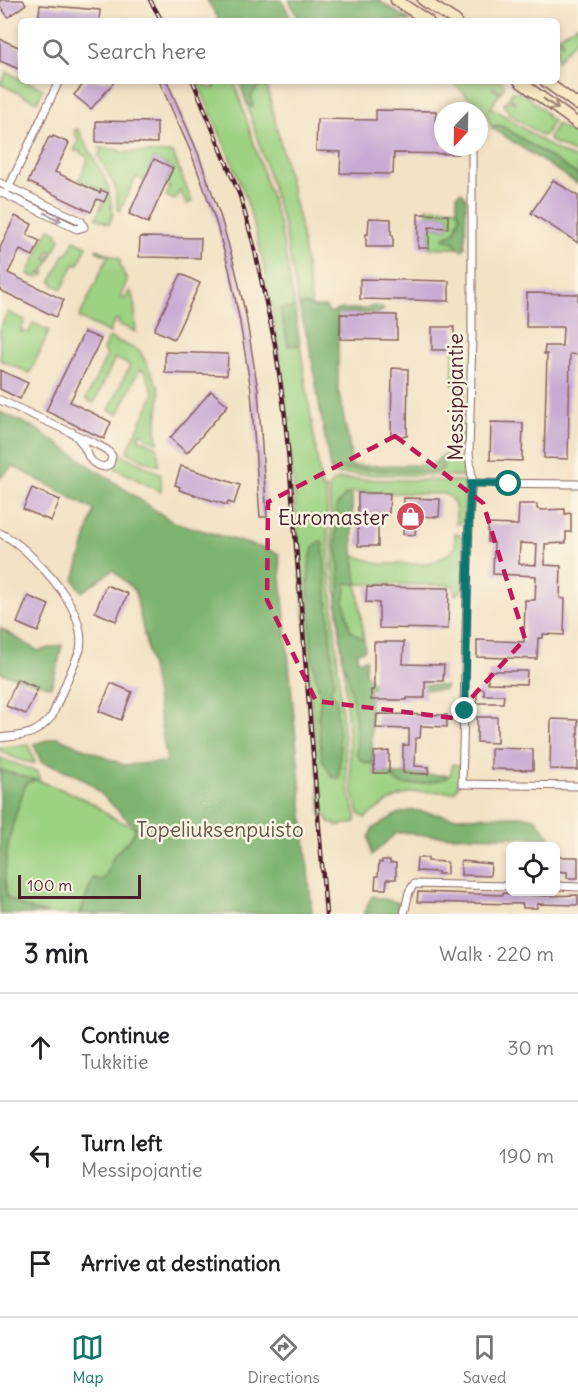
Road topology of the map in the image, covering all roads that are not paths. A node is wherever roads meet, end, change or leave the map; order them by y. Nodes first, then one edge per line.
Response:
1 (396, 0) edge
2 (423, 0) edge
3 (423, 18) edge
4 (451, 18) edge
5 (58, 84) edge
6 (523, 84) edge
7 (549, 84) edge
8 (578, 105) edge
9 (578, 124) edge
10 (472, 156) edge
11 (0, 183) edge
12 (9, 187) junction
13 (3, 193) edge
14 (0, 400) edge
15 (72, 432) junction
16 (471, 483) junction
17 (578, 484) edge
18 (0, 533) edge
19 (0, 738) edge
20 (578, 786) edge
21 (506, 886) edge
22 (560, 886) edge
23 (578, 887) edge
24 (404, 914) edge

1 - 3 main road
2 - 4 main road
5 - 12 street
6 -> 9 main road
7 - 8 main road
10 - 16 street, Messipojantie
11 - 12 street
12 - 13 street
13 -> 12 street
14 - 15 street
15 - 15 street
16 - 17 street
16 - 20 street, Messipojantie
18 - 19 street
21 - 24 street
22 - 23 street

